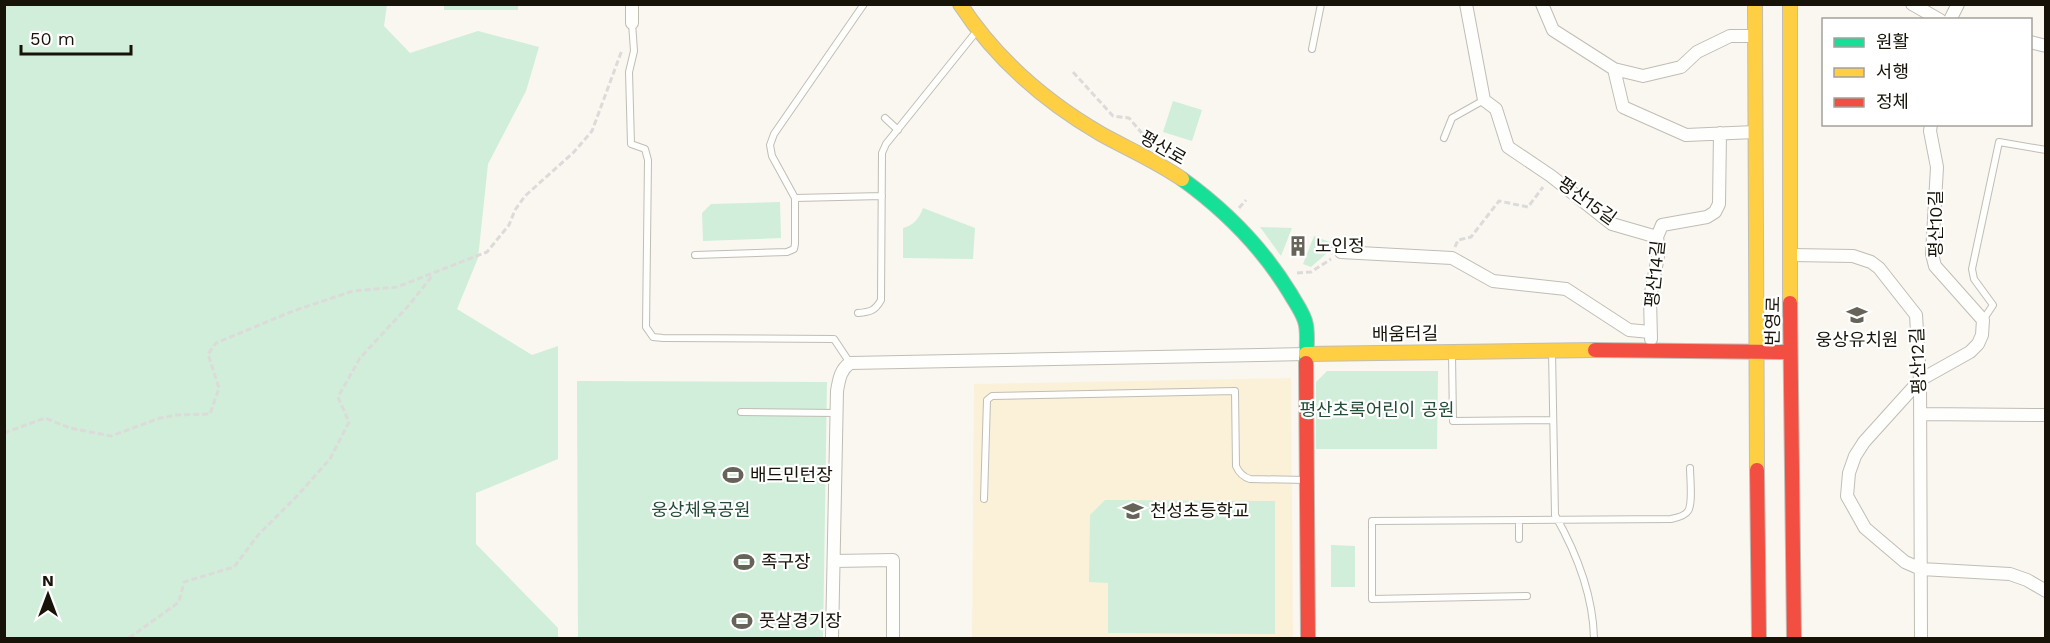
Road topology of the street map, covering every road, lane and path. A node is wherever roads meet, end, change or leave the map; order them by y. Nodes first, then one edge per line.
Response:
1 (632, 4) edge
2 (864, 4) edge
3 (960, 4) edge
4 (1321, 4) edge
5 (1466, 4) edge
6 (1542, 4) edge
7 (1755, 4) edge
8 (1790, 4) edge
9 (1912, 4) edge
10 (1958, 4) edge
11 (1936, 18) edge
12 (1951, 18) edge
13 (632, 23) joint
14 (977, 32) junction
15 (1755, 36) junction
16 (623, 47) dead end
17 (1312, 49) dead end
18 (1614, 69) junction
19 (1073, 72) dead end
20 (1484, 100) junction
21 (885, 118) dead end
22 (1129, 118) dead end
23 (1931, 126) edge
24 (898, 130) junction
25 (1755, 132) junction
26 (1720, 133) junction
27 (1444, 138) dead end
28 (2046, 150) edge
29 (1551, 176) junction
30 (882, 196) junction
31 (795, 198) junction
32 (1246, 200) dead end
33 (1239, 208) dead end
34 (1657, 237) junction
35 (1341, 252) joint
36 (694, 255) dead end
37 (1791, 255) junction
38 (1452, 258) junction
39 (1288, 273) dead end
40 (434, 274) junction
41 (858, 313) dead end
42 (1983, 320) junction
43 (1650, 332) junction
44 (1552, 350) junction
45 (1651, 351) junction
46 (1755, 351) junction
47 (1452, 352) junction
48 (1790, 352) junction
49 (1306, 354) junction
50 (850, 363) junction
51 (1920, 380) junction
52 (741, 412) dead end
53 (837, 413) junction
54 (1920, 414) junction
55 (2046, 415) edge
56 (1554, 420) junction
57 (4, 433) edge
58 (1690, 468) dead end
59 (1307, 480) junction
60 (984, 499) dead end
61 (1519, 521) junction
62 (1558, 521) junction
63 (1519, 539) dead end
64 (834, 561) junction
65 (1921, 569) junction
66 (2046, 591) edge
67 (1527, 597) dead end
68 (129, 639) edge
69 (832, 639) edge
70 (893, 639) edge
71 (1308, 639) edge
72 (1594, 639) edge
73 (1759, 639) edge
74 (1794, 639) edge
75 (1921, 639) edge

1 - 13 street
2 - 31 lane
3 - 14 street, 평산로
4 - 17 lane
5 - 20 street, 평산15길
6 - 18 street
7 - 15 street
8 - 37 street, 번영로
9 - 11 street
10 - 12 street
13 - 50 lane
14 - 24 lane
14 - 49 street, 평산로
15 - 18 street
15 - 25 street
16 - 40 path
18 - 26 street
19 - 22 path
20 - 27 lane
20 - 29 street, 평산15길
21 - 24 lane
23 - 42 street, 평산10길
24 - 30 lane
25 - 26 street
25 - 46 street
26 - 34 street, 평산14길
28 - 42 lane
29 - 34 street, 평산15길
29 - 38 path, 평산15길
30 - 31 lane
30 - 41 lane
31 - 36 lane
32 - 33 path
34 - 43 street, 평산14길
35 - 38 street
35 - 39 path
37 - 48 street, 번영로
37 - 51 street, 평산12길
38 - 43 street
40 - 57 path
40 - 68 path
42 - 51 street
43 - 45 street, 평산14길
44 - 45 street, 배움터길
44 - 47 street, 배움터길
44 - 56 lane
45 - 46 street, 배움터길
46 - 48 street, 배움터길
46 - 73 street
47 - 49 street, 배움터길
47 - 56 lane
48 - 74 street, 번영로
49 - 50 street
49 - 59 street
50 - 53 street
51 - 54 street, 평산12길
51 - 65 street
52 - 53 lane
53 - 64 street
54 - 55 street, 평산12길
54 - 65 street, 평산12길
56 - 62 lane
58 - 62 lane
59 - 60 lane
59 - 71 street
61 - 62 lane
61 - 63 lane
61 - 67 lane
62 - 72 lane
64 - 69 street
64 - 70 street
65 - 66 street
65 - 75 street, 평산12길

